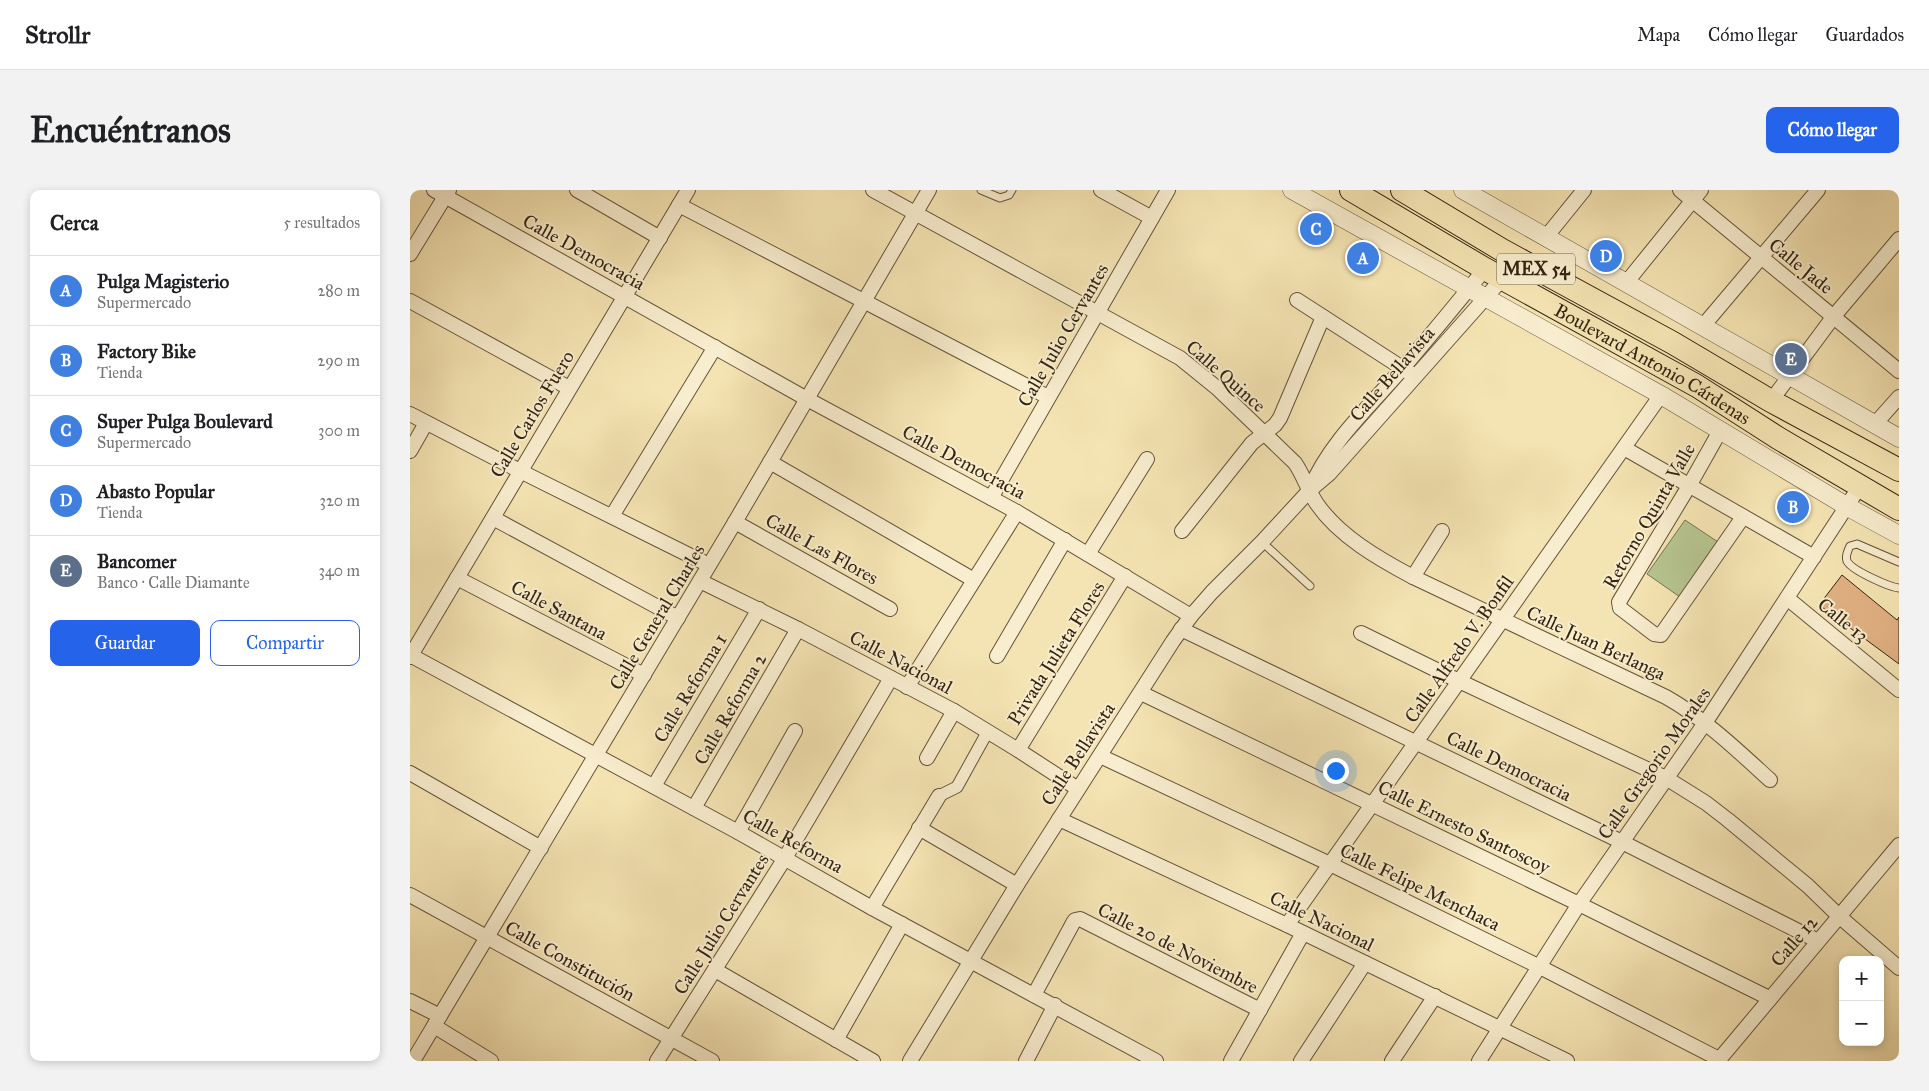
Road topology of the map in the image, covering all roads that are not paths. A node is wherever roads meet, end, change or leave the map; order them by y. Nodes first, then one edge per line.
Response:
1 (577, 190) edge
2 (688, 190) edge
3 (873, 190) edge
4 (929, 190) edge
5 (981, 190) edge
6 (1012, 190) edge
7 (1101, 190) edge
8 (1168, 190) edge
9 (1292, 190) edge
10 (1351, 190) edge
11 (1402, 190) edge
12 (1463, 190) edge
13 (1584, 190) edge
14 (1680, 190) edge
15 (1818, 190) edge
16 (442, 192) edge
17 (1697, 195) edge
18 (680, 205) junction
19 (916, 214) junction
20 (1152, 218) junction
21 (1546, 237) junction
22 (660, 238) junction
23 (1899, 239) edge
24 (410, 254) edge
25 (1761, 258) junction
26 (1493, 274) junction
27 (1626, 283) junction
28 (1468, 289) junction
29 (625, 297) junction
30 (1484, 298) junction
31 (410, 300) edge
32 (1297, 300) dead end
33 (864, 301) junction
34 (1097, 313) junction
35 (1834, 316) junction
36 (1323, 317) junction
37 (1703, 326) junction
38 (715, 347) junction
39 (1899, 371) edge
40 (1408, 372) junction
41 (1697, 386) junction
42 (569, 388) junction
43 (1777, 393) junction
44 (1661, 395) junction
45 (1899, 397) edge
46 (1048, 398) junction
47 (808, 399) junction
48 (410, 414) edge
49 (426, 423) junction
50 (1875, 424) junction
51 (1720, 430) junction
52 (1264, 433) junction
53 (1778, 438) junction
54 (1899, 438) edge
55 (1624, 448) junction
56 (410, 451) edge
57 (1147, 459) dead end
58 (770, 462) junction
59 (1899, 470) edge
60 (520, 471) junction
61 (1689, 486) junction
62 (1860, 486) junction
63 (1309, 491) junction
64 (991, 498) junction
65 (1848, 507) junction
66 (1899, 509) edge
67 (1017, 512) junction
68 (612, 516) junction
69 (1743, 517) junction
70 (493, 518) junction
71 (735, 522) junction
72 (1182, 531) dead end
73 (1442, 531) dead end
74 (1899, 535) edge
75 (1065, 540) junction
76 (1262, 542) junction
77 (1088, 554) junction
78 (1814, 557) junction
79 (1899, 562) edge
80 (710, 565) junction
81 (1125, 576) junction
82 (1413, 577) junction
83 (457, 578) junction
84 (974, 580) junction
85 (700, 581) junction
86 (1310, 586) dead end
87 (1899, 588) edge
88 (1787, 598) junction
89 (759, 609) junction
90 (890, 609) dead end
91 (1191, 616) junction
92 (678, 618) junction
93 (1503, 620) junction
94 (798, 629) junction
95 (1181, 629) junction
96 (1361, 633) dead end
97 (410, 656) edge
98 (997, 656) dead end
99 (644, 675) junction
100 (890, 678) junction
101 (1459, 681) junction
102 (907, 687) junction
103 (1899, 690) edge
104 (1140, 693) junction
105 (954, 712) junction
106 (1705, 723) junction
107 (796, 731) dead end
108 (988, 732) junction
109 (1417, 742) junction
110 (1018, 750) junction
111 (596, 755) junction
112 (1100, 756) junction
113 (927, 758) dead end
114 (410, 773) edge
115 (1666, 778) junction
116 (1770, 780) dead end
117 (654, 786) junction
118 (1078, 789) junction
119 (939, 796) joint
120 (1373, 804) junction
121 (694, 808) junction
122 (1059, 819) junction
123 (919, 828) junction
124 (738, 832) junction
125 (1622, 842) junction
126 (1899, 845) edge
127 (541, 848) junction
128 (785, 858) junction
129 (1330, 864) junction
130 (1017, 885) junction
131 (410, 895) edge
132 (1579, 904) junction
133 (872, 908) junction
134 (1840, 917) junction
135 (902, 924) junction
136 (1287, 925) junction
137 (1303, 933) junction
138 (488, 937) junction
139 (1818, 941) junction
140 (971, 961) junction
141 (1365, 963) junction
142 (1540, 967) junction
143 (1899, 968) edge
144 (714, 970) junction
145 (1034, 994) junction
146 (1435, 996) junction
147 (1769, 998) junction
148 (410, 1001) edge
149 (1055, 1006) junction
150 (1260, 1010) junction
151 (437, 1021) junction
152 (1500, 1028) junction
153 (671, 1038) junction
154 (836, 1040) junction
155 (1151, 1060) edge
156 (1719, 1060) edge
157 (413, 1061) edge
158 (490, 1061) edge
159 (657, 1061) edge
160 (712, 1061) edge
161 (873, 1061) edge
162 (910, 1061) edge
163 (1026, 1061) edge
164 (1231, 1061) edge
165 (1300, 1061) edge
166 (1392, 1061) edge
167 (1479, 1061) edge
168 (1567, 1061) edge

1 - 22 street
2 - 18 street, Calle Carlos Fuero
3 - 19 street, Calle Quince
4 - 19 street, Calle General Charles
5 - 6 lane
7 - 20 street
8 - 20 street, Calle Julio Cervantes
9 - 28 street
10 - 26 main road, Boulevard Antonio Cárdenas / MEX 54
11 - 43 main road, Boulevard Antonio Cárdenas / MEX 54
12 - 21 street
13 - 21 street
14 - 17 street, Calle Jade
15 - 25 street
16 - 24 street
16 - 29 street, Calle Democracia
17 - 25 street, Calle Jade
17 - 27 street
18 - 22 street, Calle Carlos Fuero
18 - 33 street
19 - 33 street, Calle General Charles
19 - 34 street, Calle Quince
20 - 34 street, Calle Julio Cervantes
21 - 27 street
22 - 29 street, Calle Carlos Fuero
23 - 35 street
25 - 35 street, Calle Jade
25 - 37 street
26 - 28 street, Calle Bellavista
26 - 30 street, Calle Bellavista
26 - 41 main road, Boulevard Antonio Cárdenas / MEX 54
27 - 37 street
28 - 30 street
28 - 40 street, Calle Bellavista
29 - 38 street, Calle Democracia
29 - 42 street, Calle Carlos Fuero
30 - 40 street, Calle Bellavista
30 - 44 street
31 - 42 street
32 - 36 street
33 - 46 street
33 - 47 street, Calle General Charles
34 - 46 street, Calle Julio Cervantes
34 - 52 street, Calle Quince
35 - 39 street, Calle Jade
35 - 43 street
36 - 40 street
36 - 52 street
37 - 43 street
38 - 47 street, Calle Democracia
38 - 68 street
40 - 63 street, Calle Bellavista
41 - 43 main road
41 - 53 main road, Boulevard Antonio Cárdenas / MEX 54
42 - 60 street, Calle Carlos Fuero
43 - 50 street
43 - 53 main road
43 - 59 main road, Boulevard Antonio Cárdenas / MEX 54
44 - 51 street
44 - 55 street, Calle Alfredo V. Bonfil
45 - 50 street
46 - 64 street, Calle Julio Cervantes
47 - 58 street, Calle General Charles
47 - 64 street, Calle Democracia
48 - 49 street
49 - 56 street
49 - 60 street
50 - 54 street
51 - 61 street, Retorno Quinta Valle
51 - 65 street
52 - 63 street, Calle Quince
52 - 72 street
53 - 62 main road, Boulevard Antonio Cárdenas / MEX 54
55 - 61 street
55 - 93 street, Calle Alfredo V. Bonfil
57 - 77 street
58 - 71 street, Calle General Charles
58 - 84 street
60 - 68 street
60 - 70 street, Calle Carlos Fuero
61 - 69 street
61 - 69 street, Retorno Quinta Valle
62 - 65 street, Calle Gregorio Morales
62 - 66 main road, Boulevard Antonio Cárdenas / MEX 54
63 - 76 street, Calle Bellavista
63 - 82 street, Calle Juan Berlanga
64 - 67 street, Calle Democracia
65 - 74 street
65 - 78 street, Calle Gregorio Morales
67 - 75 street, Calle Democracia
67 - 84 street
68 - 80 street
69 - 78 street
70 - 83 street, Calle Carlos Fuero
70 - 92 street
71 - 80 street, Calle General Charles
71 - 90 street, Calle Las Flores
73 - 82 street
75 - 77 street, Calle Democracia
75 - 98 street
76 - 86 lane
76 - 91 street, Calle Bellavista
77 - 81 street, Calle Democracia
78 - 88 street, Calle Gregorio Morales
79 - 87 lane
80 - 85 street, Calle General Charles
81 - 91 street, Calle Democracia
81 - 110 street, Privada Julieta Flores
82 - 93 street, Calle Juan Berlanga
83 - 97 street, Calle Carlos Fuero
83 - 99 street, Calle Santana
84 - 102 street
85 - 89 street, Calle Nacional
85 - 92 street, Calle General Charles
88 - 103 street, Calle 13
88 - 106 street, Calle Gregorio Morales
89 - 94 street, Calle Nacional
89 - 117 street, Calle Reforma 1
91 - 95 street, Calle Bellavista
92 - 99 street, Calle General Charles
93 - 101 street, Calle Alfredo V. Bonfil
93 - 106 street, Calle Juan Berlanga
94 - 100 street, Calle Nacional
94 - 121 street, Calle Reforma 2
95 - 104 street, Calle Bellavista
95 - 109 street, Calle Democracia
96 - 101 street
97 - 111 street, Calle Reforma
99 - 111 street, Calle General Charles
100 - 102 street, Calle Nacional
100 - 128 street, Calle Julio Cervantes
101 - 109 street, Calle Alfredo V. Bonfil
101 - 115 street
102 - 105 street, Calle Nacional
104 - 112 street, Calle Bellavista
104 - 120 street, Calle Ernesto Santoscoy
105 - 108 street, Calle Nacional
105 - 113 street
106 - 115 street, Calle Gregorio Morales
106 - 116 street, Calle Juan Berlanga
107 - 124 street
108 - 110 street, Calle Nacional
108 - 119 street
109 - 120 street, Calle Alfredo V. Bonfil
109 - 125 street, Calle Democracia
110 - 118 street, Calle Nacional
111 - 117 street, Calle Reforma
111 - 127 street, Calle General Charles
112 - 118 street, Calle Bellavista
112 - 129 street, Calle Felipe Menchaca
114 - 127 street
115 - 125 street, Calle Gregorio Morales
115 - 134 street
117 - 121 street, Calle Reforma
118 - 122 street, Calle Bellavista
119 - 123 street
120 - 129 street, Calle Alfredo V. Bonfil
120 - 132 street, Calle Ernesto Santoscoy
121 - 124 street, Calle Reforma
122 - 130 street, Calle Bellavista
122 - 136 street, Calle Nacional
123 - 130 street
123 - 133 street
124 - 128 street, Calle Reforma
125 - 132 street, Calle Gregorio Morales
125 - 139 street, Calle Democracia
126 - 134 street, Calle 12
127 - 138 street, Calle General Charles
128 - 133 street, Calle Reforma
128 - 144 street, Calle Julio Cervantes
129 - 136 street, Calle Alfredo V. Bonfil
129 - 142 street, Calle Felipe Menchaca
130 - 140 street, Calle Bellavista
131 - 138 street, Calle Constitución
132 - 142 street, Calle Gregorio Morales
132 - 147 street, Calle Ernesto Santoscoy
133 - 135 street, Calle Reforma
134 - 139 street, Calle 12
134 - 143 street
135 - 140 street, Calle Reforma
135 - 154 street
136 - 137 street, Calle Nacional
137 - 141 street, Calle Nacional
137 - 150 street
138 - 151 street, Calle General Charles
138 - 153 street, Calle Constitución
139 - 147 street, Calle 12
140 - 145 street, Calle Reforma
140 - 162 street, Calle Bellavista
141 - 146 street, Calle Nacional
141 - 165 street
142 - 152 street, Calle Gregorio Morales
142 - 156 street, Calle Felipe Menchaca
144 - 153 street, Calle Julio Cervantes
144 - 154 street
145 - 149 street, Calle Reforma
145 - 150 street, Calle 20 de Noviembre
146 - 152 street, Calle Nacional
146 - 166 street
147 - 156 street, Calle 12
148 - 151 street
149 - 155 street, Calle Reforma
149 - 163 street
150 - 164 street
151 - 157 street, Calle General Charles
151 - 158 street
152 - 167 street, Calle Gregorio Morales
152 - 168 street, Calle Nacional
153 - 159 street, Calle Julio Cervantes
153 - 160 street, Calle Constitución
154 - 161 street

